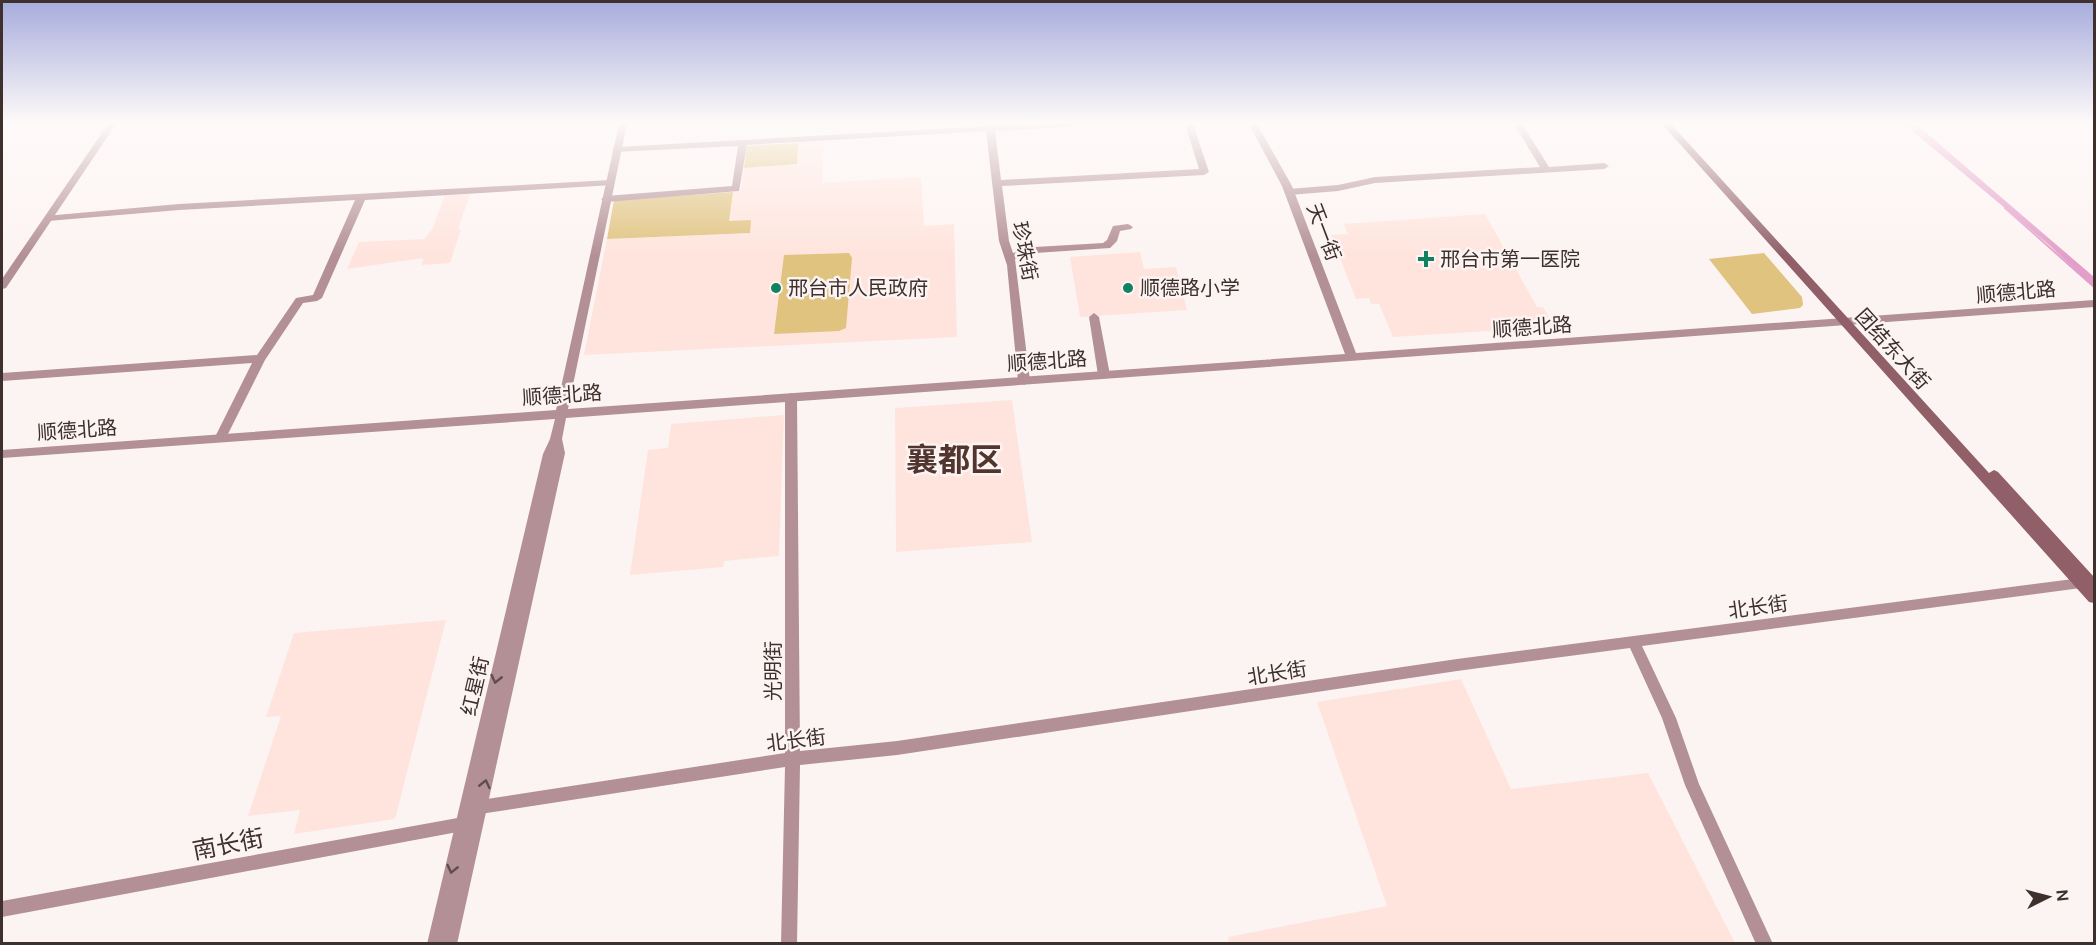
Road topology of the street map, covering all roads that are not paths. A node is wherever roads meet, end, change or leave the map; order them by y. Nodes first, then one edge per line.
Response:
1 (82, 168) edge
2 (613, 168) edge
3 (739, 168) edge
4 (994, 168) edge
5 (1202, 168) edge
6 (1276, 168) edge
7 (1574, 168) edge
8 (1707, 168) edge
9 (1713, 168) edge
10 (1546, 170) joint
11 (610, 183) junction
12 (996, 183) junction
13 (1289, 192) junction
14 (362, 197) junction
15 (606, 199) junction
16 (48, 218) junction
17 (1128, 227) dead end
18 (1010, 256) junction
19 (2, 286) edge
20 (2094, 304) edge
21 (1094, 317) dead end
22 (1851, 323) junction
23 (1352, 357) junction
24 (260, 359) junction
25 (1104, 375) junction
26 (2, 376) edge
27 (1024, 381) junction
28 (791, 397) junction
29 (561, 413) junction
30 (221, 437) junction
31 (556, 439) junction
32 (2, 454) edge
33 (2087, 584) edge
34 (2094, 598) edge
35 (1634, 643) junction
36 (792, 759) junction
37 (480, 807) junction
38 (463, 824) junction
39 (2, 909) edge
40 (435, 944) edge
41 (449, 944) edge
42 (789, 944) edge
43 (1765, 944) edge

1 - 16 street
2 - 11 street, 红星街
3 - 15 street
4 - 12 street, 珍珠街
5 - 12 street
6 - 13 street, 天一街
7 - 10 street
8 - 22 main road, 团结东大街
9 - 22 main road, 团结东大街
10 - 13 street
11 - 14 street
11 - 15 street, 红星街
12 - 18 street, 珍珠街
13 - 23 street, 天一街
14 - 16 street
14 - 24 street
15 - 29 street, 红星街
16 - 19 street
17 - 18 street
18 - 27 street, 珍珠街
20 - 22 street, 顺德北路
21 - 25 street
22 - 23 street, 顺德北路
22 - 33 main road, 团结东大街
23 - 25 street, 顺德北路
24 - 26 street
24 - 30 street
25 - 27 street, 顺德北路
27 - 28 street, 顺德北路
28 - 29 street, 顺德北路
28 - 36 street, 光明街
29 - 30 street, 顺德北路
29 - 31 street, 红星街
30 - 32 street, 顺德北路
37 -> 31 street, 红星街
31 -> 38 street, 红星街
33 - 34 main road, 团结东大街
33 - 35 street, 北长街
35 - 36 street, 北长街
35 - 43 street
36 - 37 street, 北长街
36 - 42 street, 光明街
37 - 41 street, 红星街
38 - 39 street, 南长街
38 -> 40 street, 红星街

